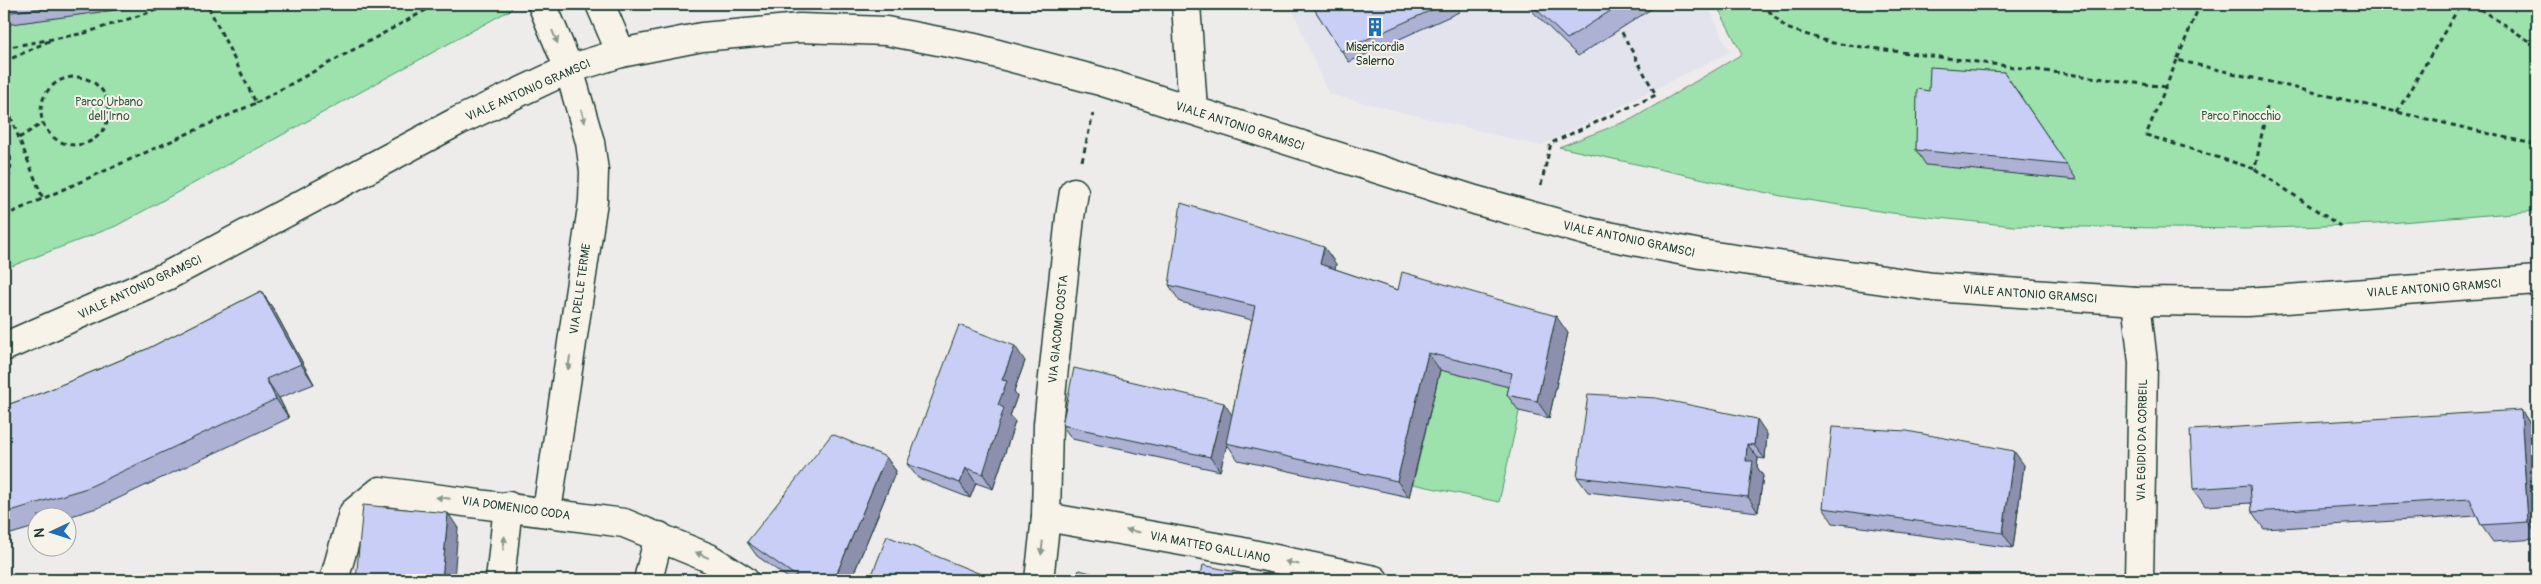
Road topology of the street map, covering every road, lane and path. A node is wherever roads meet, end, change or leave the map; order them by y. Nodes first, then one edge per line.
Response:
1 (175, 4) edge
2 (207, 4) edge
3 (437, 4) edge
4 (542, 4) edge
5 (600, 4) edge
6 (1186, 4) edge
7 (1762, 4) edge
8 (2200, 4) edge
9 (2461, 4) edge
10 (2472, 4) edge
11 (1620, 29) edge
12 (55, 38) junction
13 (2537, 46) edge
14 (4, 48) edge
15 (621, 53) junction
16 (2177, 60) junction
17 (4, 62) edge
18 (569, 69) junction
19 (1100, 81) junction
20 (2166, 87) junction
21 (4, 100) edge
22 (256, 103) junction
23 (2267, 107) dead end
24 (1193, 110) junction
25 (2397, 112) junction
26 (43, 123) junction
27 (19, 138) junction
28 (4, 139) edge
29 (2537, 144) edge
30 (6, 146) edge
31 (2255, 169) junction
32 (4, 186) edge
33 (1074, 192) joint
34 (43, 199) junction
35 (4, 216) edge
36 (1534, 217) junction
37 (2340, 226) dead end
38 (2537, 280) edge
39 (2136, 301) junction
40 (4, 347) edge
41 (508, 506) junction
42 (547, 511) junction
43 (1046, 517) junction
44 (659, 536) junction
45 (334, 580) edge
46 (500, 580) edge
47 (648, 580) edge
48 (744, 580) edge
49 (1039, 580) edge
50 (1374, 580) edge
51 (2139, 580) edge

1 - 12 path
2 - 22 path
3 - 22 path
4 -> 18 main road, VIA DELLE TERME
5 - 15 main road
6 - 24 main road
7 - 20 path
8 - 16 path
9 - 25 path
10 - 13 path
11 - 36 path
12 - 14 path
12 - 17 path
15 - 18 main road, VIALE ANTONIO GRAMSCI
15 - 19 main road, VIALE ANTONIO GRAMSCI
16 - 20 path
16 - 25 path
18 - 40 main road, VIALE ANTONIO GRAMSCI
18 -> 42 main road, VIA DELLE TERME
19 - 24 main road, VIALE ANTONIO GRAMSCI
19 - 33 path
20 - 31 path
21 - 27 path
22 - 34 path
23 - 31 path
24 - 36 main road, VIALE ANTONIO GRAMSCI
25 - 29 path
26 - 26 path
26 - 27 path
27 - 34 path
28 - 30 path
30 - 32 path
31 - 37 path
33 - 43 main road, VIA GIACOMO COSTA
34 - 35 path
36 - 39 main road, VIALE ANTONIO GRAMSCI
38 - 39 main road, VIALE ANTONIO GRAMSCI
39 - 51 main road, VIA EGIDIO DA CORBEIL
41 - 42 main road, VIA DOMENICO CODA
41 -> 45 main road, VIA DOMENICO CODA
46 -> 41 main road
42 - 44 main road, VIA DOMENICO CODA
43 -> 49 main road, VIA GIACOMO COSTA
50 -> 43 main road, VIA MATTEO GALLIANO
44 - 47 main road
48 -> 44 main road, VIA DOMENICO CODA

